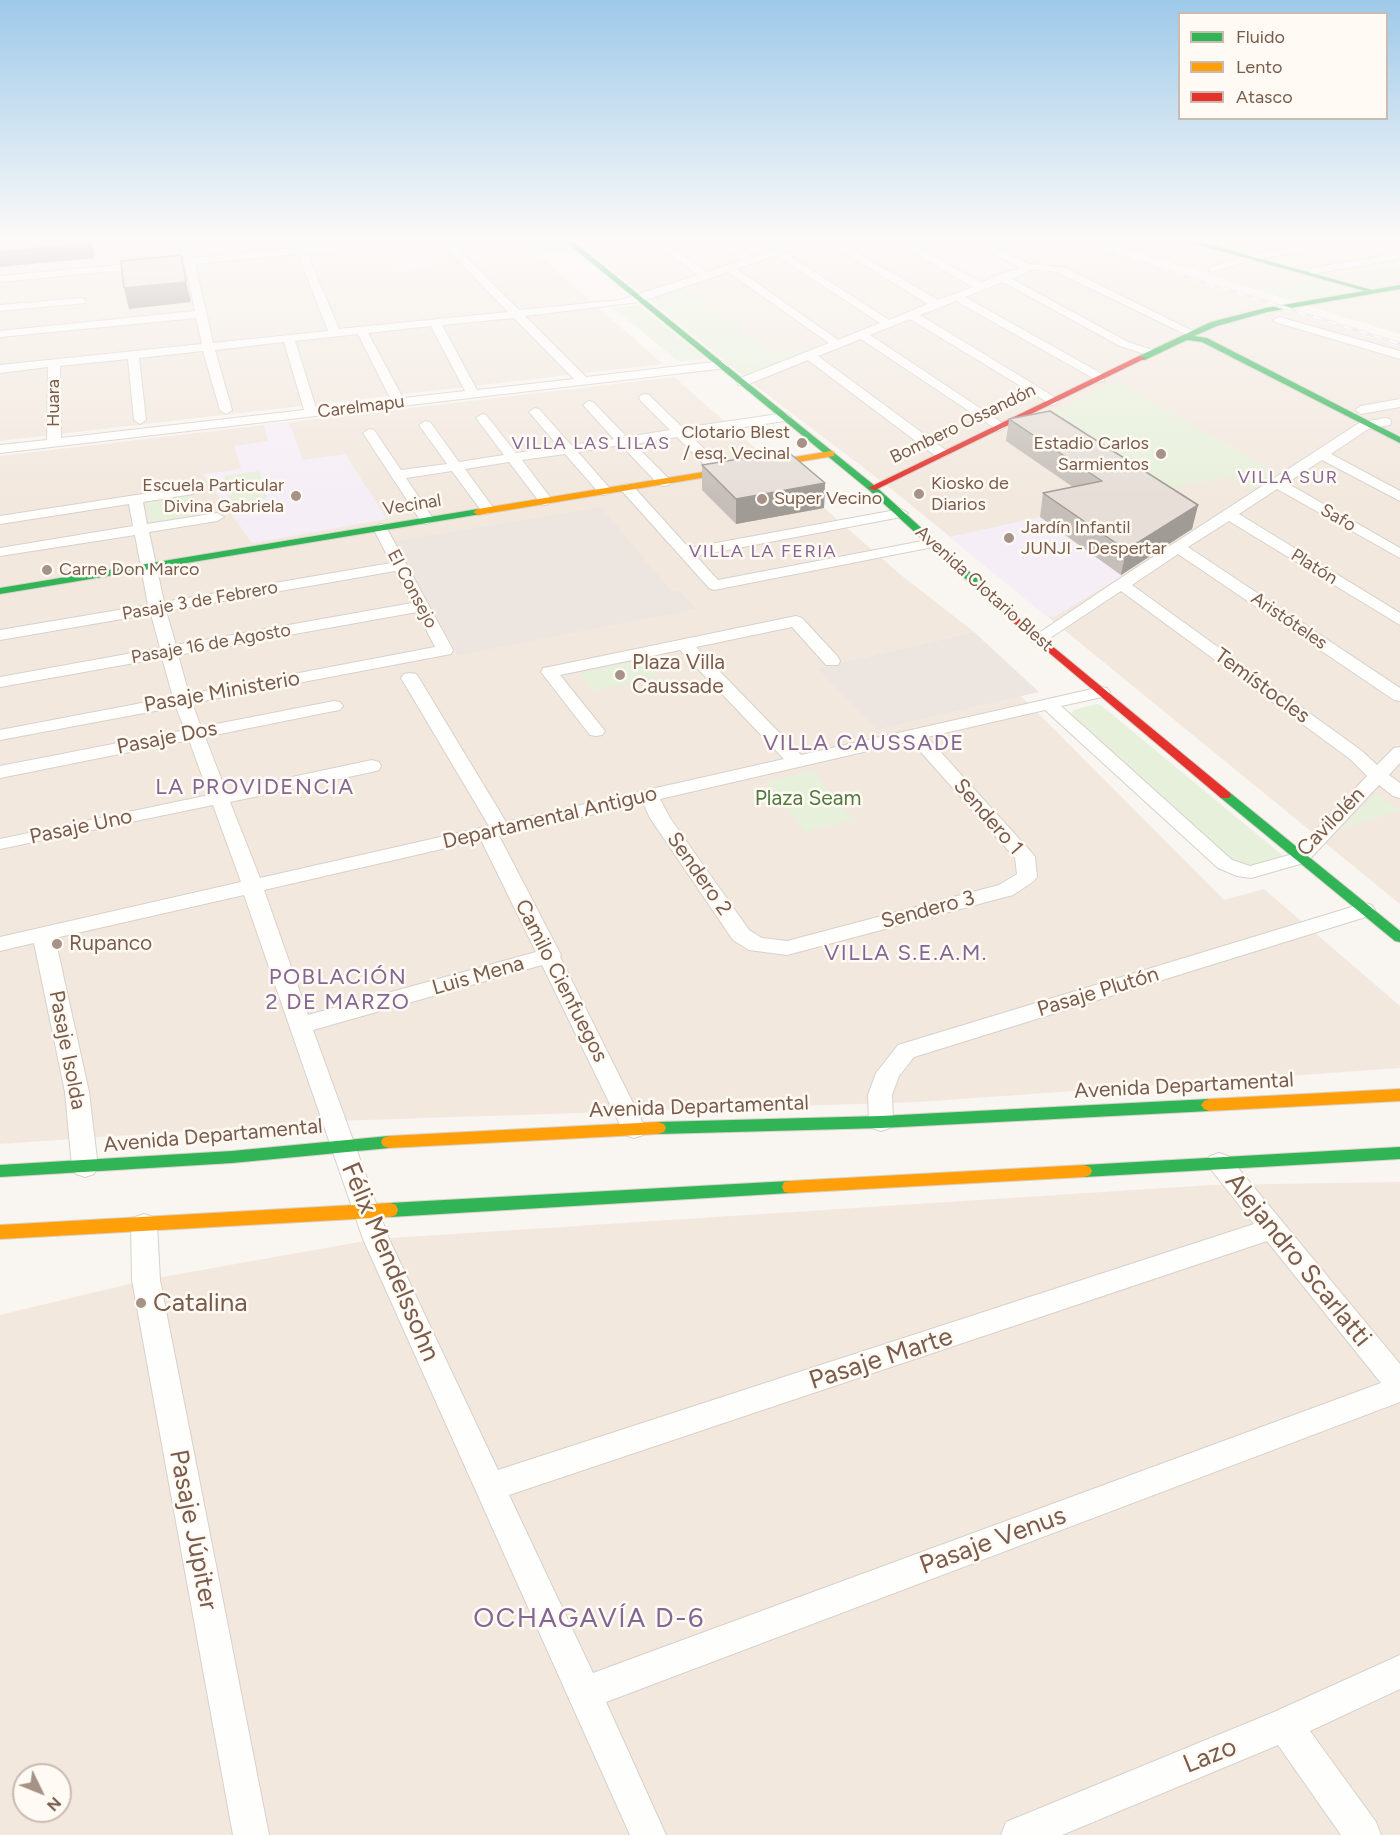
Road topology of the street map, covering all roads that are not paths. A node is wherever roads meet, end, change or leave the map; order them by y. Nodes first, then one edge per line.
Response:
1 (84, 326) edge
2 (203, 326) edge
3 (331, 326) edge
4 (407, 326) edge
5 (436, 326) edge
6 (528, 326) edge
7 (672, 326) edge
8 (811, 326) edge
9 (881, 326) edge
10 (929, 326) edge
11 (1008, 326) edge
12 (1090, 326) edge
13 (1169, 326) edge
14 (1210, 326) edge
15 (1298, 326) edge
16 (1205, 327) junction
17 (361, 330) junction
18 (334, 333) junction
19 (0, 334) edge
20 (861, 334) junction
21 (1187, 335) junction
22 (288, 338) junction
23 (837, 344) junction
24 (208, 347) junction
25 (1152, 353) junction
26 (133, 355) junction
27 (809, 355) junction
28 (1400, 355) edge
29 (54, 363) junction
30 (722, 365) junction
31 (0, 369) edge
32 (1100, 378) junction
33 (583, 381) junction
34 (742, 382) junction
35 (1295, 382) junction
36 (474, 394) junction
37 (645, 398) dead end
38 (1052, 402) junction
39 (399, 403) junction
40 (1400, 403) edge
41 (589, 405) dead end
42 (226, 410) dead end
43 (1361, 410) junction
44 (535, 412) dead end
45 (311, 413) junction
46 (785, 417) junction
47 (482, 418) dead end
48 (140, 420) dead end
49 (1385, 422) junction
50 (425, 425) dead end
51 (1371, 425) junction
52 (999, 427) junction
53 (1400, 429) edge
54 (369, 433) dead end
55 (680, 433) junction
56 (1400, 440) edge
57 (624, 441) junction
58 (54, 443) junction
59 (0, 449) edge
60 (568, 449) junction
61 (831, 454) junction
62 (942, 454) junction
63 (1321, 454) junction
64 (513, 458) junction
65 (456, 466) junction
66 (720, 472) junction
67 (397, 475) junction
68 (664, 482) junction
69 (1277, 483) junction
70 (627, 488) junction
71 (872, 488) junction
72 (188, 491) dead end
73 (605, 491) junction
74 (1400, 496) edge
75 (135, 499) junction
76 (546, 501) junction
77 (488, 510) junction
78 (901, 513) junction
79 (1228, 514) junction
80 (217, 517) dead end
81 (0, 520) edge
82 (427, 520) junction
83 (380, 528) junction
84 (143, 529) junction
85 (933, 543) junction
86 (1178, 547) junction
87 (0, 552) edge
88 (686, 553) junction
89 (1400, 554) edge
90 (400, 566) junction
91 (150, 567) junction
92 (1121, 584) junction
93 (0, 591) edge
94 (421, 606) junction
95 (157, 608) junction
96 (1400, 620) edge
97 (0, 635) edge
98 (1038, 639) junction
99 (684, 644) junction
100 (445, 650) joint
101 (169, 651) junction
102 (832, 660) dead end
103 (410, 678) dead end
104 (0, 682) edge
105 (1101, 692) junction
106 (1400, 696) edge
107 (182, 699) junction
108 (333, 705) dead end
109 (1048, 705) junction
110 (195, 731) junction
111 (596, 731) dead end
112 (0, 735) edge
113 (915, 735) junction
114 (1400, 752) edge
115 (791, 756) junction
116 (372, 766) dead end
117 (0, 772) edge
118 (1377, 775) junction
119 (1400, 792) edge
120 (649, 795) junction
121 (220, 797) junction
122 (494, 831) junction
123 (2, 844) dead end
124 (1300, 858) junction
125 (1027, 878) joint
126 (254, 886) junction
127 (1365, 910) junction
128 (43, 934) junction
129 (1400, 938) edge
130 (0, 944) edge
131 (757, 945) joint
132 (550, 955) junction
133 (302, 1025) junction
134 (1400, 1095) edge
135 (881, 1122) junction
136 (634, 1129) junction
137 (342, 1147) junction
138 (1400, 1153) edge
139 (1219, 1163) junction
140 (85, 1167) junction
141 (0, 1171) edge
142 (366, 1212) junction
143 (144, 1224) junction
144 (1272, 1229) junction
145 (0, 1232) edge
146 (1400, 1387) edge
147 (490, 1487) junction
148 (1400, 1672) edge
149 (585, 1693) junction
150 (1285, 1725) junction
151 (251, 1835) edge
152 (648, 1835) edge
153 (1019, 1835) edge
154 (1363, 1835) edge

1 - 19 street
2 - 24 street
3 - 18 street
4 - 17 street
5 - 36 street
6 - 33 street
7 - 30 main road, Avenida Clotario Blest
8 - 23 street
9 - 20 street
10 - 38 street
11 - 32 street
12 - 25 street
13 - 21 street
14 - 16 main road, Bombero Ossandón
15 - 28 street
16 - 21 main road, Bombero Ossandón
16 - 35 main road
17 - 18 street
17 - 39 street
18 - 22 street
20 - 23 street
20 - 52 street
21 - 25 main road, Bombero Ossandón
21 - 35 main road
22 - 24 street
22 - 45 street
23 - 27 street
24 - 26 street
24 - 42 street
25 - 32 main road, Bombero Ossandón
26 - 29 street
26 - 48 street
27 - 34 street
27 - 62 street
29 - 31 street
29 - 58 street, Huara
30 - 33 street, Carelmapu
30 - 34 main road, Avenida Clotario Blest
32 - 38 main road, Bombero Ossandón
33 - 36 street, Carelmapu
34 - 46 main road, Avenida Clotario Blest
35 - 43 main road
35 - 51 main road
36 - 39 street, Carelmapu
37 - 55 street
38 - 52 main road, Bombero Ossandón
39 - 45 street, Carelmapu
40 - 43 street
41 - 57 street
43 - 49 main road
44 - 60 street
45 - 58 street, Carelmapu
46 - 55 street
46 - 61 main road, Avenida Clotario Blest
47 - 64 street
49 - 51 street
49 - 53 main road
50 - 65 street
51 - 56 main road
51 - 63 street
52 - 62 main road, Bombero Ossandón
54 - 67 street
55 - 57 street
55 - 66 street
57 - 60 street
57 - 68 street
58 - 59 street, Carelmapu
60 - 64 street
60 - 73 street
61 - 66 main road, Vecinal
61 - 71 main road, Avenida Clotario Blest
62 - 71 main road, Bombero Ossandón
63 - 69 street
63 - 74 street
64 - 65 street
64 - 76 street
65 - 67 street
65 - 77 street
66 - 68 main road, Vecinal
67 - 82 street
68 - 70 main road, Vecinal
69 - 79 street
69 - 89 street, Safo
70 - 73 main road, Vecinal
70 - 88 street
71 - 78 main road, Avenida Clotario Blest
72 - 75 street
73 - 76 main road, Vecinal
75 - 81 street
75 - 84 street, Félix Mendelssohn
76 - 77 main road, Vecinal
77 - 82 main road, Vecinal
78 - 85 main road, Avenida Clotario Blest
78 - 88 street
79 - 86 street
79 - 96 street, Platón
80 - 84 street
82 - 83 main road, Vecinal
83 - 90 street, El Consejo
83 - 91 main road, Vecinal
84 - 87 street
84 - 91 street, Félix Mendelssohn
85 - 88 street
85 - 98 main road, Avenida Clotario Blest
86 - 92 street
86 - 106 street, Aristóteles
90 - 94 street, El Consejo
90 - 95 street, Pasaje 3 de Febrero
91 - 93 main road, Vecinal
91 - 95 street, Félix Mendelssohn
92 - 98 street
92 - 118 street, Temístocles
94 - 100 street, El Consejo
94 - 101 street, Pasaje 16 de Agosto
95 - 97 street, Pasaje 3 de Febrero
95 - 101 street, Félix Mendelssohn
98 - 105 main road, Avenida Clotario Blest
99 - 102 street
99 - 111 street
99 - 115 street
100 - 107 street, Pasaje Ministerio
101 - 104 street, Pasaje 16 de Agosto
101 - 107 street, Félix Mendelssohn
103 - 122 street, Camilo Cienfuegos
105 - 109 street, Departamental Antiguo
105 - 124 main road, Avenida Clotario Blest
107 - 110 street, Félix Mendelssohn
107 - 112 street, Pasaje Ministerio
108 - 110 street, Pasaje Dos
109 - 113 street, Departamental Antiguo
109 - 124 street, Cavilolén
110 - 117 street, Pasaje Dos
110 - 121 street, Félix Mendelssohn
113 - 115 street, Departamental Antiguo
113 - 125 street, Sendero 1
114 - 118 street, Cavilolén
115 - 120 street, Departamental Antiguo
116 - 121 street, Pasaje Uno
118 - 119 street, Temístocles
118 - 124 street, Cavilolén
120 - 122 street, Departamental Antiguo
120 - 131 street, Sendero 2
121 - 123 street, Pasaje Uno
121 - 126 street, Félix Mendelssohn
122 - 126 street, Departamental Antiguo
122 - 132 street, Camilo Cienfuegos
124 - 127 main road, Avenida Clotario Blest
125 - 131 street, Sendero 3
126 - 128 street, Departamental Antiguo
126 - 133 street, Félix Mendelssohn
127 - 129 main road, Avenida Clotario Blest
127 - 135 street, Pasaje Plutón
128 - 130 street, Departamental Antiguo
128 - 140 street, Pasaje Isolda
132 - 133 street, Luis Mena
132 - 136 street, Camilo Cienfuegos
133 - 137 street, Félix Mendelssohn
134 - 135 main road, Avenida Departamental
135 - 136 main road, Avenida Departamental
136 - 137 main road, Avenida Departamental
137 - 140 main road, Avenida Departamental
137 - 142 street, Félix Mendelssohn
138 - 139 main road
139 - 142 main road
139 - 144 street, Alejandro Scarlatti
140 - 141 main road, Avenida Departamental
142 - 143 main road
142 - 147 street, Félix Mendelssohn
143 - 145 main road
143 - 151 street, Pasaje Júpiter
144 - 146 street, Alejandro Scarlatti
144 - 147 street, Pasaje Marte
146 - 149 street, Pasaje Venus
147 - 149 street, Félix Mendelssohn
148 - 150 street, Lazo
149 - 152 street, Félix Mendelssohn
150 - 153 street, Lazo
150 - 154 street

